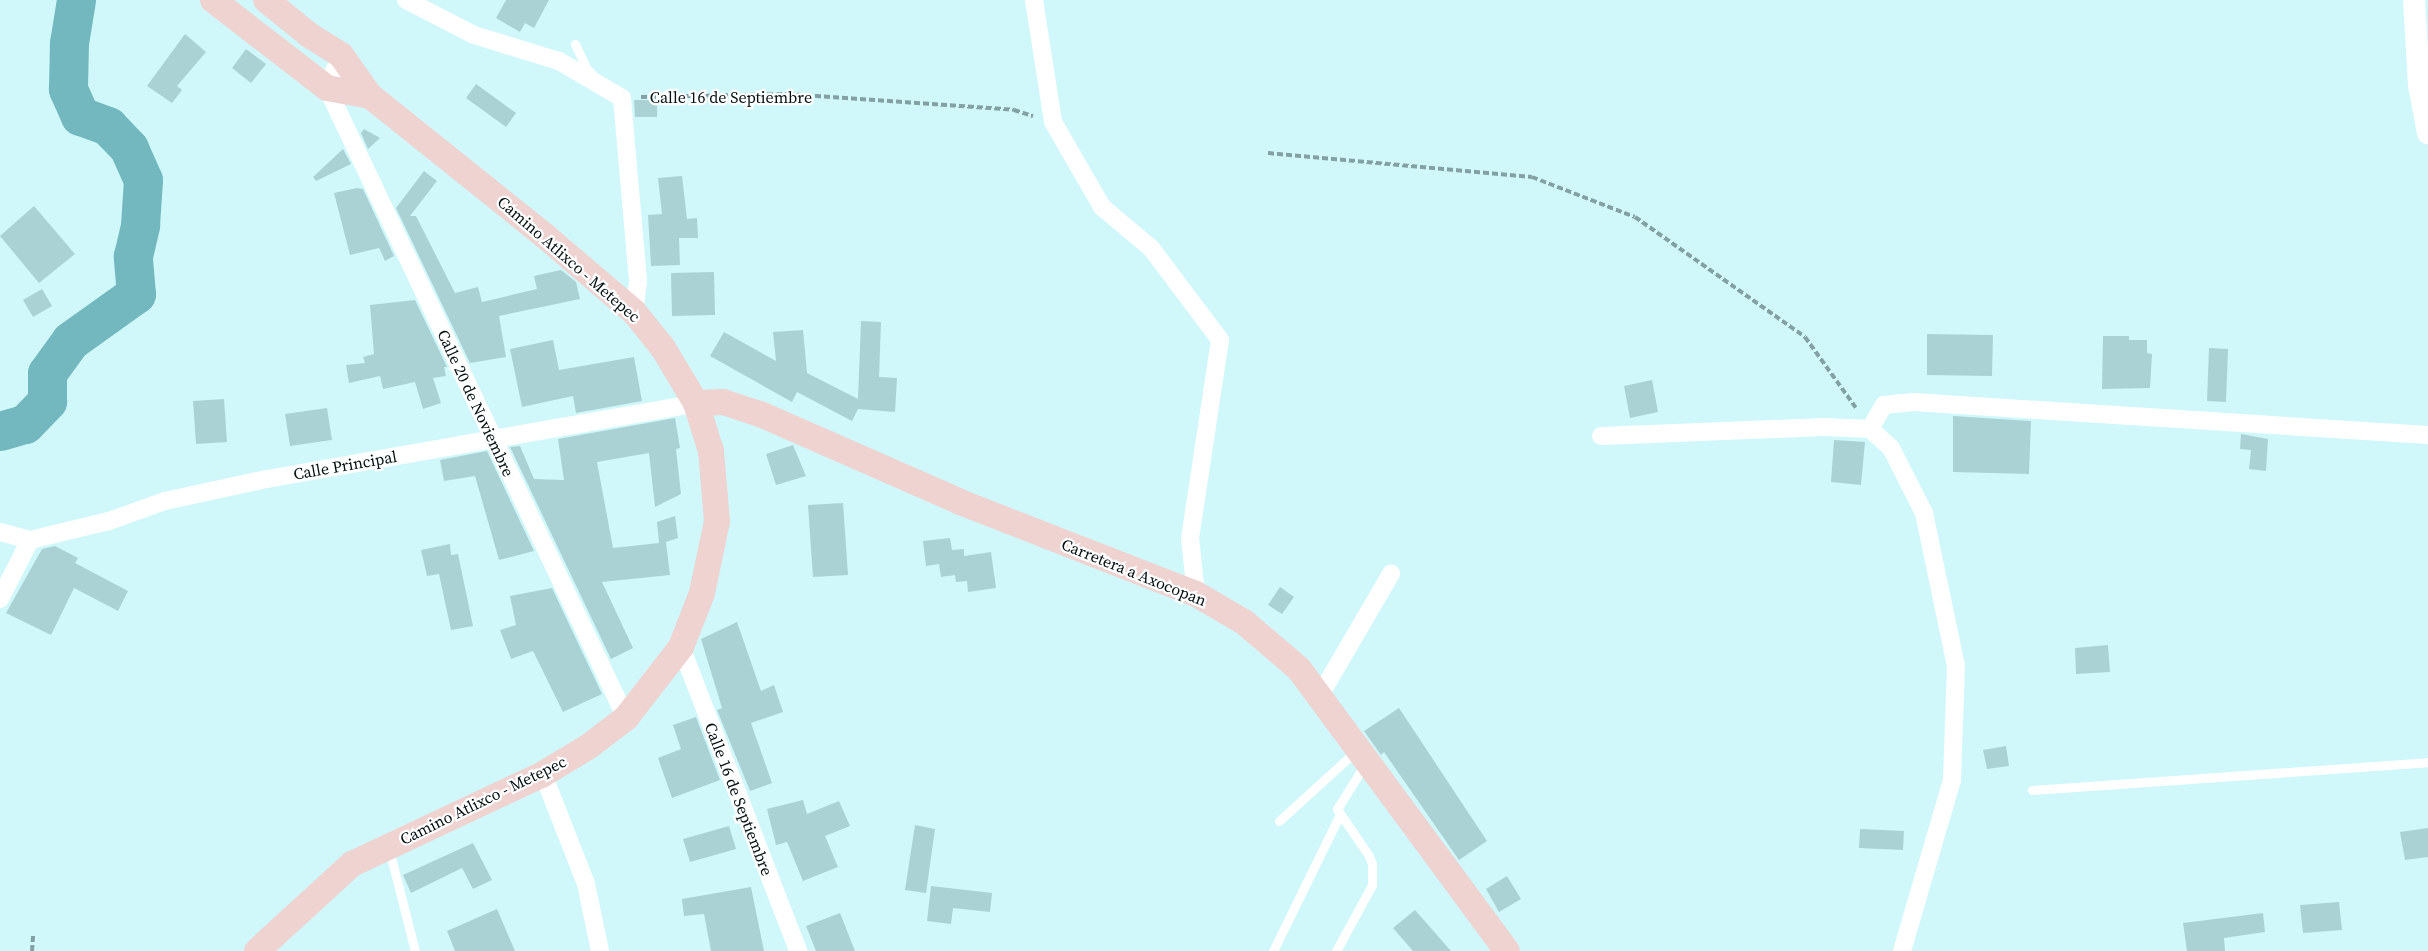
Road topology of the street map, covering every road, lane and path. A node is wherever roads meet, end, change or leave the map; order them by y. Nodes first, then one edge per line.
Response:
1 (213, 0) edge
2 (266, 0) edge
3 (406, 0) edge
4 (1034, 0) edge
5 (2414, 0) edge
6 (575, 44) dead end
7 (341, 55) junction
8 (327, 88) junction
9 (615, 94) junction
10 (370, 96) junction
11 (1053, 122) junction
12 (2428, 133) edge
13 (1268, 153) dead end
14 (634, 312) junction
15 (696, 403) junction
16 (1870, 429) junction
17 (2428, 435) edge
18 (1601, 436) dead end
19 (493, 439) junction
20 (0, 532) edge
21 (30, 540) junction
22 (1391, 574) dead end
23 (1196, 594) junction
24 (0, 599) edge
25 (681, 647) junction
26 (1319, 697) junction
27 (626, 718) junction
28 (1362, 756) junction
29 (2428, 762) edge
30 (543, 774) junction
31 (2032, 790) dead end
32 (1339, 816) junction
33 (1279, 821) dead end
34 (389, 847) junction
35 (33, 935) dead end
36 (32, 951) edge
37 (257, 951) edge
38 (415, 951) edge
39 (600, 951) edge
40 (798, 951) edge
41 (1273, 951) edge
42 (1336, 951) edge
43 (1506, 951) edge
44 (1902, 951) edge

1 - 8 main road, Camino Atlixco - Metepec
2 - 7 main road, Camino Atlixco - Metepec
3 - 9 street
4 - 11 street
5 - 12 street
6 - 9 lane
7 - 8 street
7 - 10 main road, Camino Atlixco - Metepec
8 - 10 main road, Camino Atlixco - Metepec
8 - 19 street, Calle 20 de Noviembre
9 - 11 path, Calle 16 de Septiembre
9 - 14 street
10 - 14 main road, Camino Atlixco - Metepec
11 - 23 street
13 - 16 path
14 - 15 main road, Camino Atlixco - Metepec
15 - 19 street, Calle Principal
15 - 23 main road, Carretera a Axocopan
15 - 25 main road, Camino Atlixco - Metepec
16 - 17 street
16 - 18 street
16 - 44 street
19 - 21 street, Calle Principal
19 - 27 street, Calle 20 de Noviembre
20 - 21 street, Calle Principal
21 - 24 street
22 - 26 street
23 - 26 main road, Carretera a Axocopan
25 - 27 main road, Camino Atlixco - Metepec
25 - 40 street, Calle 16 de Septiembre
26 - 28 main road, Carretera a Axocopan
27 - 30 main road, Camino Atlixco - Metepec
28 - 32 lane
28 - 33 lane
28 - 43 main road, Carretera a Axocopan
29 - 31 lane
30 - 34 main road, Camino Atlixco - Metepec
30 - 39 street
32 - 41 lane
32 - 42 lane
34 - 37 main road, Camino Atlixco - Metepec
34 - 38 lane
35 - 36 path

